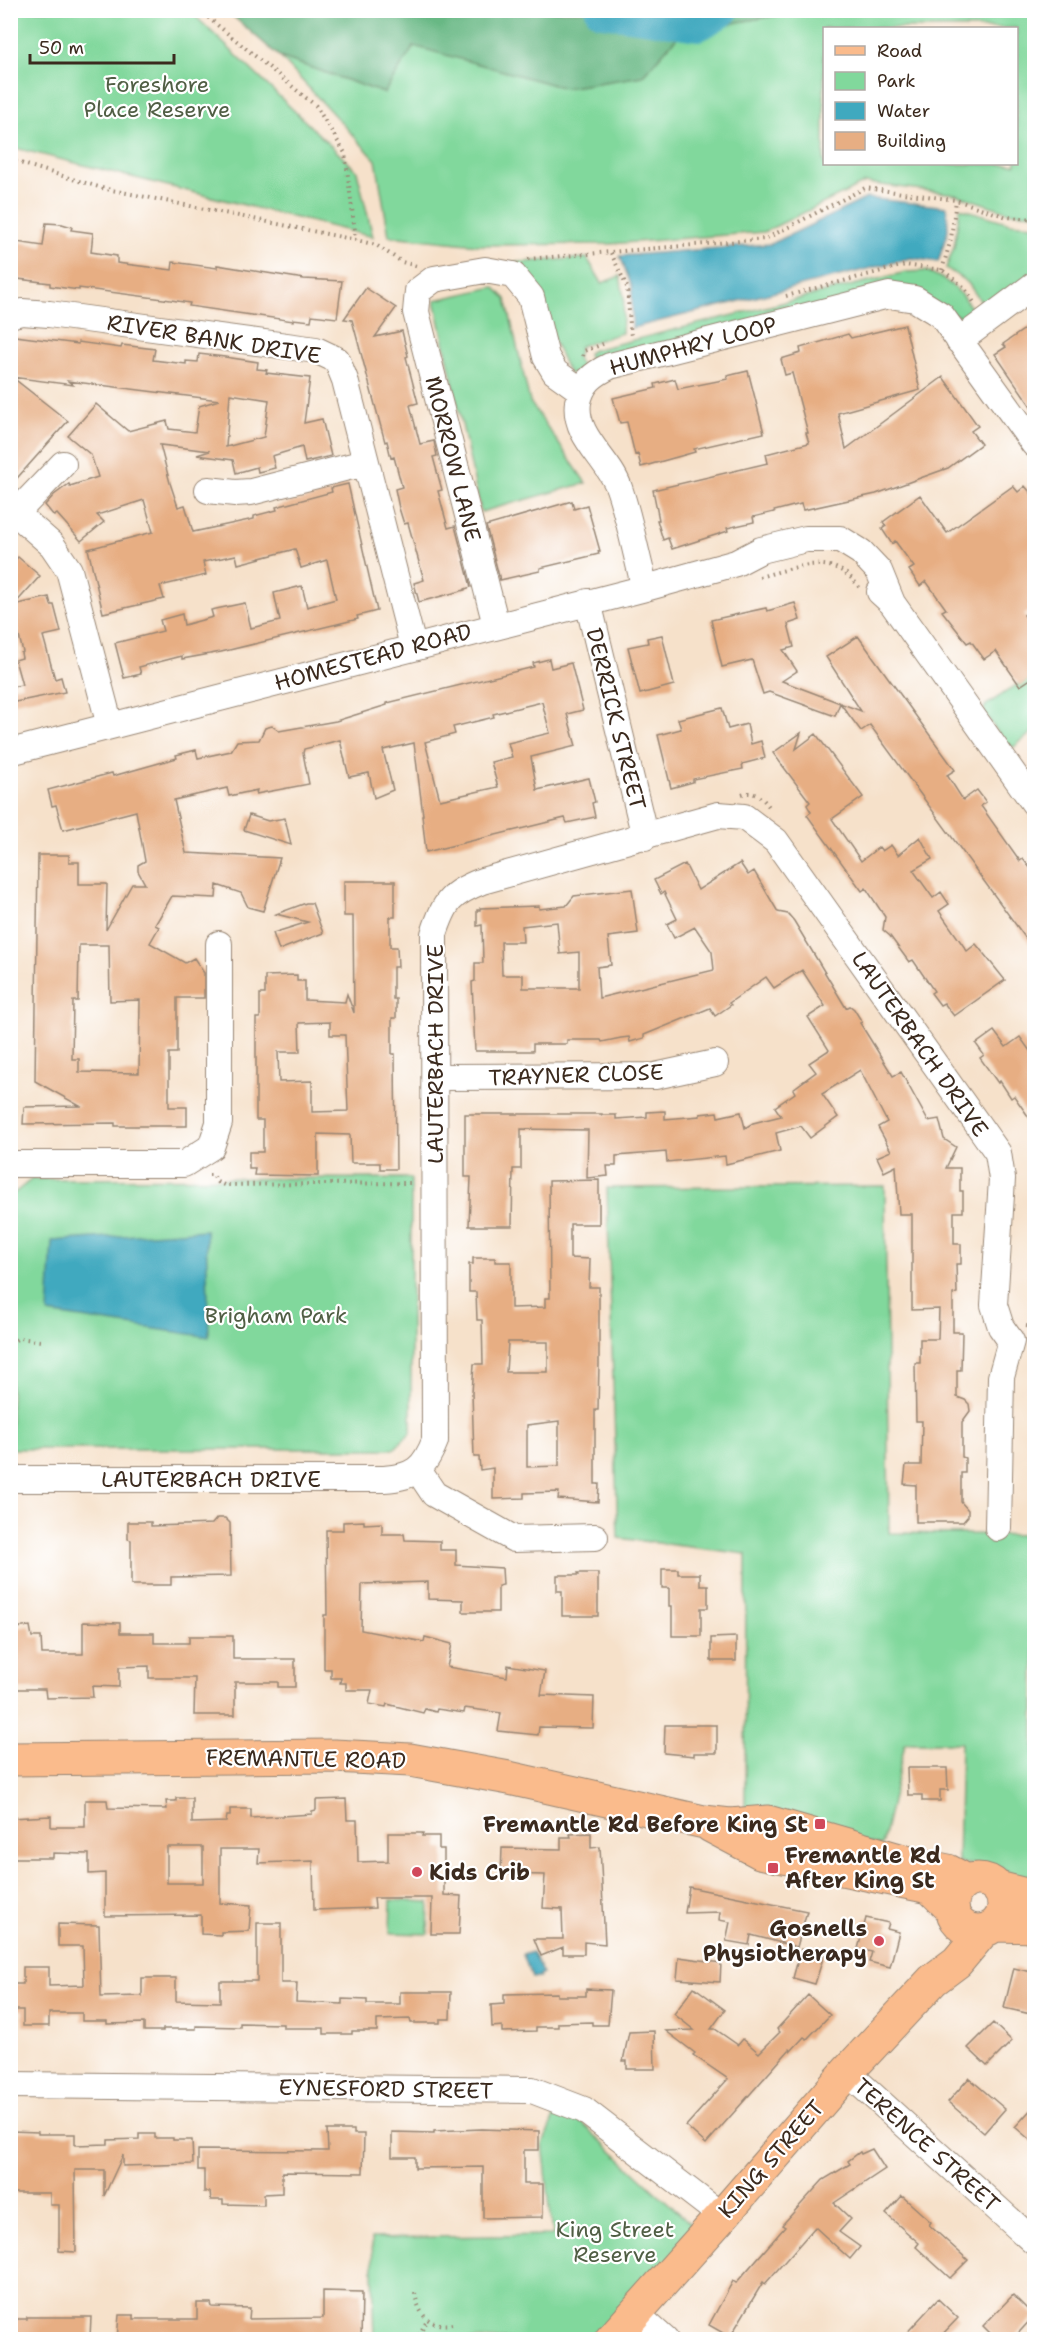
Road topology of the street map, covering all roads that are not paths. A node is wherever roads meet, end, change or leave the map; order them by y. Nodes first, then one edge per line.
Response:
1 (1035, 285) edge
2 (10, 315) edge
3 (959, 340) junction
4 (580, 390) junction
5 (1035, 444) edge
6 (364, 463) junction
7 (63, 464) dead end
8 (208, 490) dead end
9 (13, 510) edge
10 (645, 588) junction
11 (588, 602) junction
12 (496, 626) junction
13 (413, 646) junction
14 (110, 726) junction
15 (10, 752) edge
16 (1035, 803) edge
17 (645, 837) junction
18 (219, 944) dead end
19 (715, 1063) dead end
20 (435, 1077) junction
21 (10, 1164) edge
22 (1023, 1341) edge
23 (418, 1470) junction
24 (10, 1479) edge
25 (998, 1528) dead end
26 (595, 1537) dead end
27 (10, 1759) edge
28 (1035, 1897) edge
29 (968, 1898) junction
30 (1035, 1926) edge
31 (989, 1928) junction
32 (933, 1980) junction
33 (847, 2072) junction
34 (10, 2085) edge
35 (722, 2216) junction
36 (1035, 2241) edge
37 (636, 2314) junction
38 (611, 2340) edge
39 (665, 2340) edge

1 - 3 street
2 - 6 street, RIVER BANK DRIVE
3 - 4 street, HUMPHRY LOOP
3 - 5 street
4 - 10 street
4 - 12 street, MORROW LANE
6 - 8 street
6 - 13 street, RIVER BANK DRIVE
7 - 9 street
9 - 14 street
10 - 11 street, HOMESTEAD ROAD
10 - 16 street, HOMESTEAD ROAD
11 - 12 street, HOMESTEAD ROAD
11 - 17 street, DERRICK STREET
12 - 13 street, HOMESTEAD ROAD
13 - 14 street, HOMESTEAD ROAD
14 - 15 street, HOMESTEAD ROAD
17 - 20 street, LAUTERBACH DRIVE
17 - 22 street, LAUTERBACH DRIVE
18 - 21 street
19 - 20 street, TRAYNER CLOSE
20 - 23 street, LAUTERBACH DRIVE
22 - 25 street, LAUTERBACH DRIVE
23 - 24 street, LAUTERBACH DRIVE
23 - 26 street
27 - 29 main road, FREMANTLE ROAD
28 - 29 main road
29 - 31 main road, FREMANTLE ROAD
29 - 31 main road
29 - 32 main road, KING STREET
30 - 31 main road
31 - 32 main road, KING STREET
32 - 33 main road, KING STREET
33 - 35 main road, KING STREET
33 - 36 street, TERENCE STREET
34 - 35 street, EYNESFORD STREET
35 - 37 main road, KING STREET
37 - 38 main road, KING STREET
37 - 39 street

